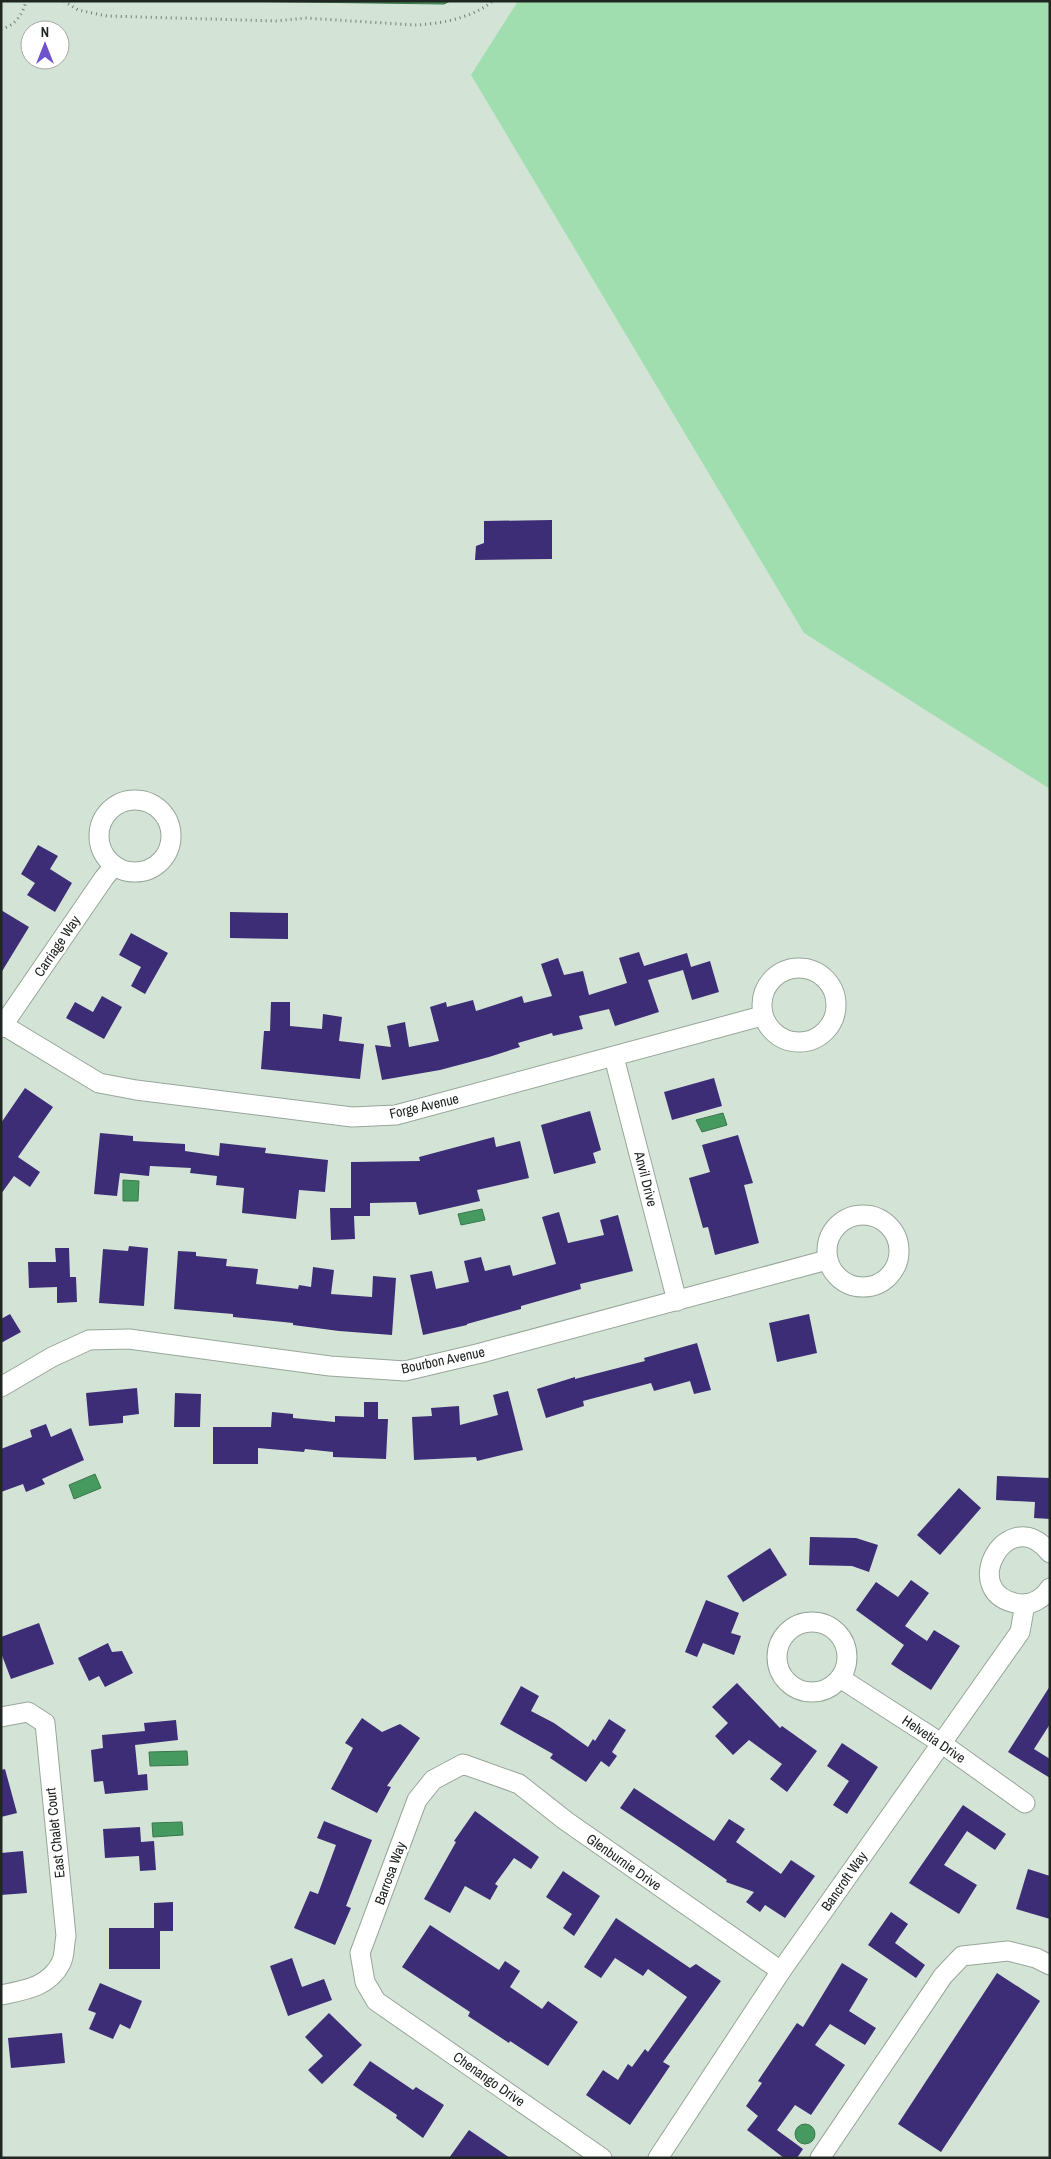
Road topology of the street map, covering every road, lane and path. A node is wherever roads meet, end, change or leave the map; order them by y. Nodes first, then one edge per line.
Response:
1 (26, 1) edge
2 (64, 1) edge
3 (494, 1) edge
4 (1, 29) edge
5 (114, 866) dead end
6 (762, 1016) junction
7 (2, 1026) edge
8 (614, 1057) junction
9 (827, 1260) dead end
10 (677, 1301) junction
11 (1, 1387) edge
12 (1050, 1553) edge
13 (1050, 1588) edge
14 (1025, 1604) junction
15 (840, 1678) dead end
16 (1, 1717) edge
17 (941, 1743) junction
18 (463, 1764) joint
19 (1025, 1803) dead end
20 (1050, 1965) edge
21 (781, 1971) junction
22 (1, 1995) edge
23 (376, 2001) joint
24 (602, 2158) edge
25 (658, 2158) edge
26 (820, 2158) edge

1 - 4 path
2 - 3 path
5 - 7 street, Carriage Way
6 - 6 street
6 - 8 street, Forge Avenue
7 - 8 street, Forge Avenue
8 - 10 street, Anvil Drive
9 - 10 street, Bourbon Avenue
10 - 11 street, Bourbon Avenue
12 - 14 street
13 - 14 street
14 - 17 street, Bancroft Way
15 - 17 street, Helvetia Drive
16 - 22 street, East Chalet Court
17 - 19 street, Helvetia Drive
17 - 21 street, Bancroft Way
18 - 21 street, Glenburnie Drive
18 - 23 street, Barrosa Way
20 - 26 street
21 - 25 street, Bancroft Way
23 - 24 street, Chenango Drive

